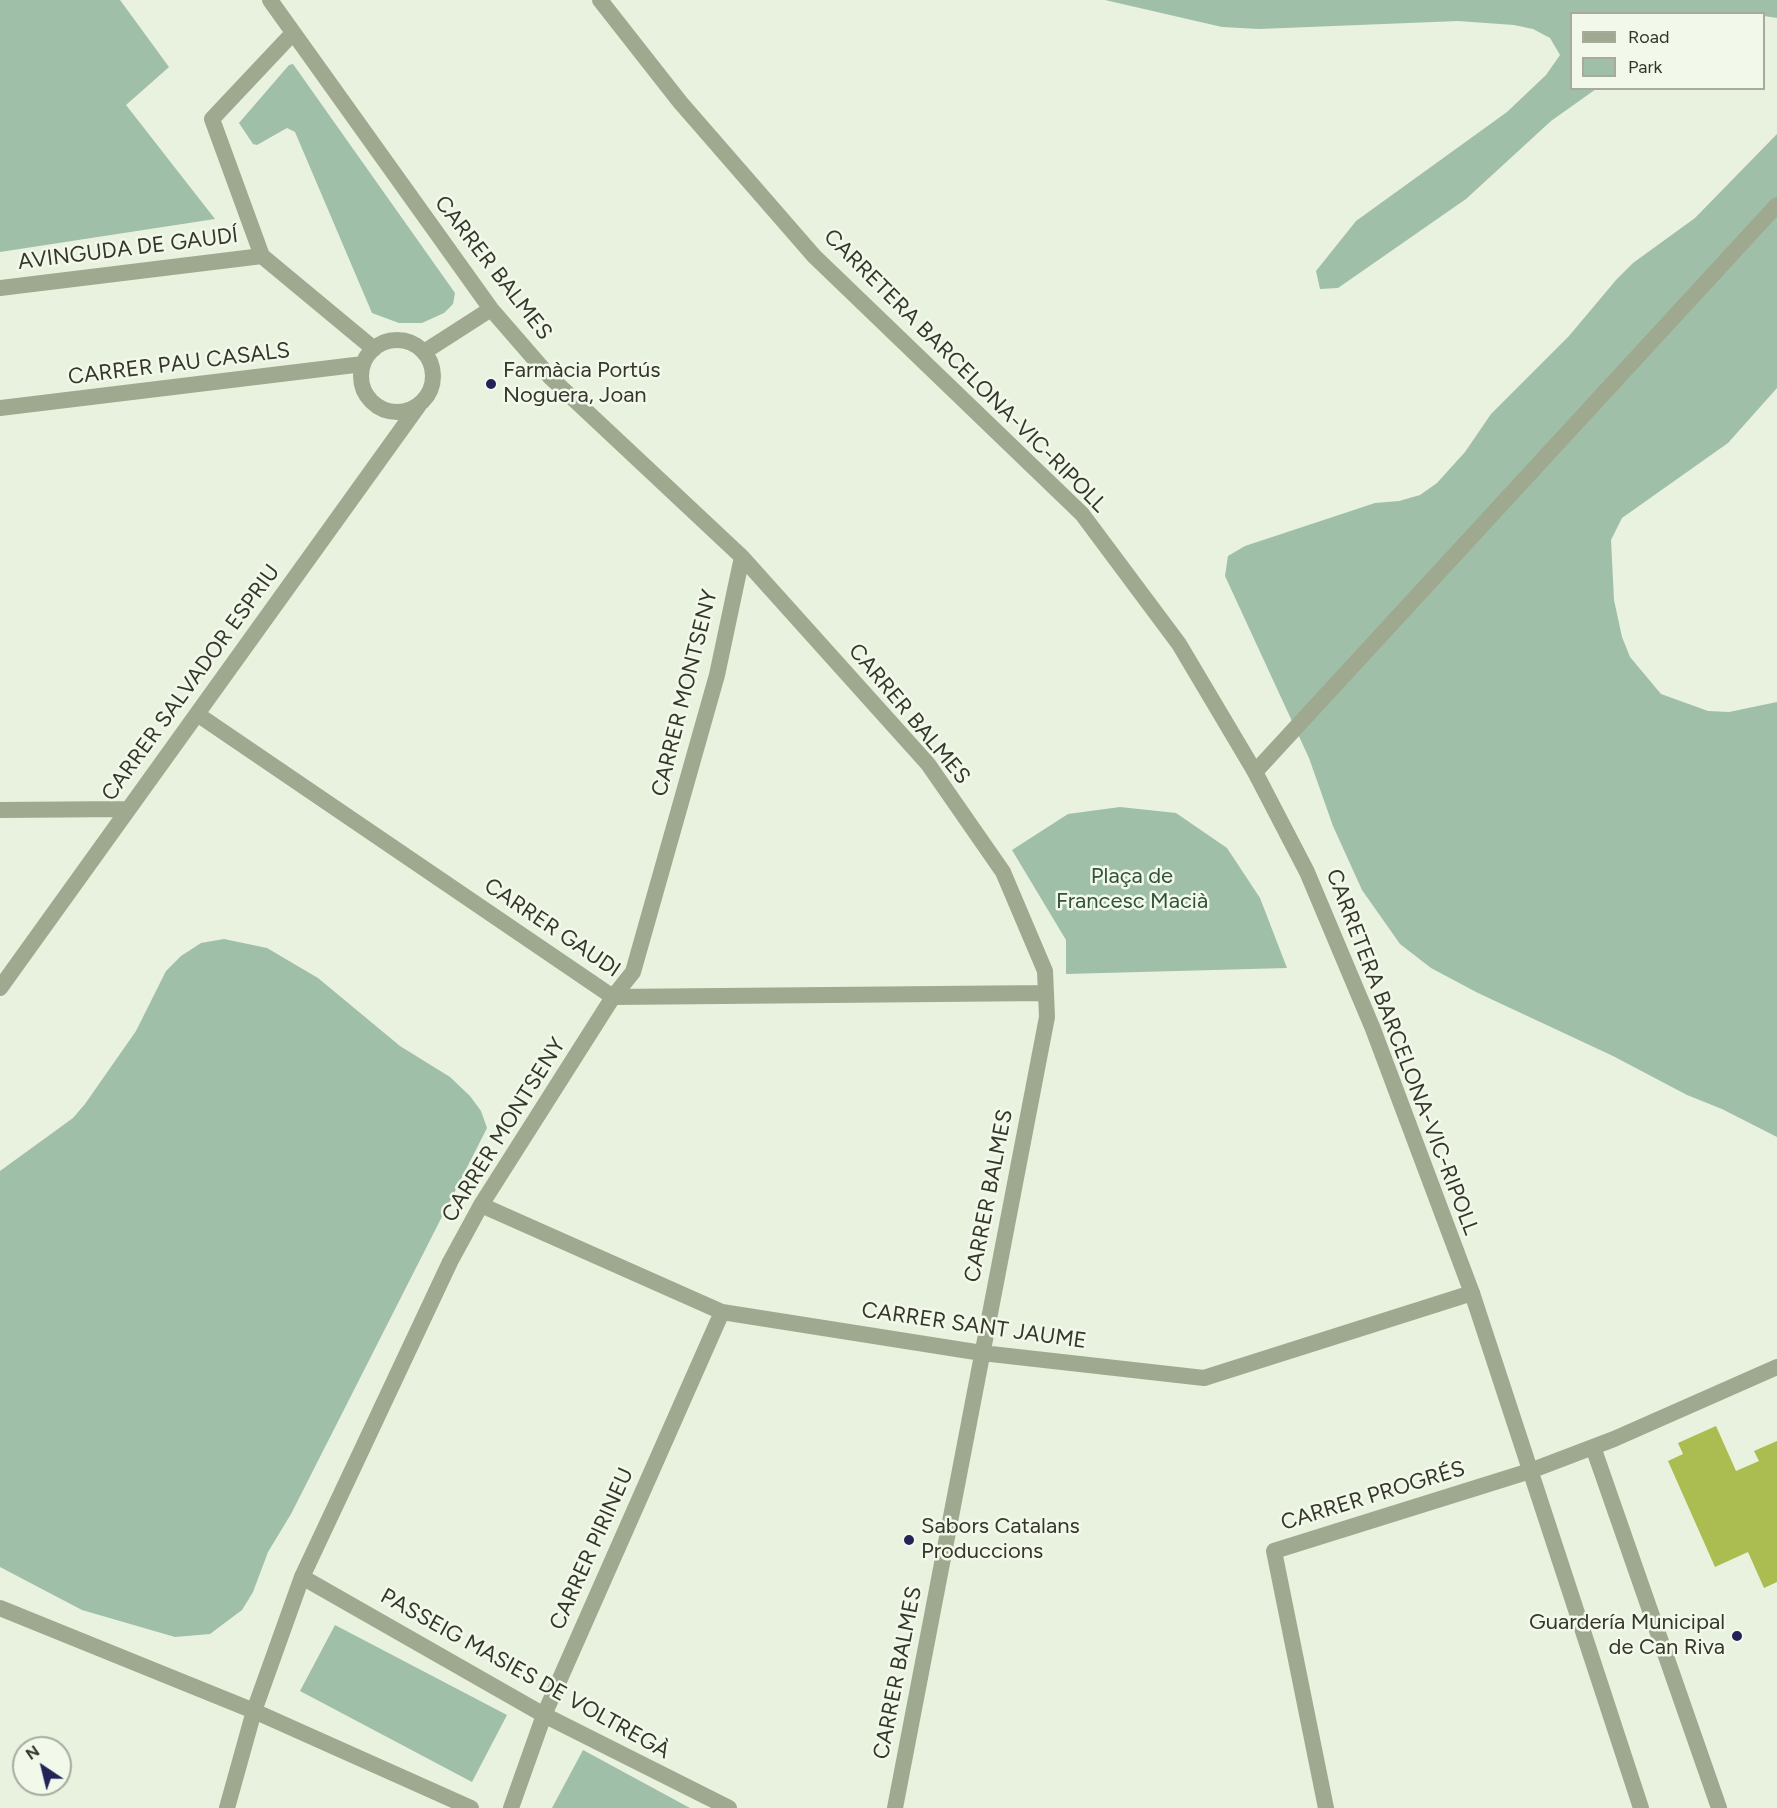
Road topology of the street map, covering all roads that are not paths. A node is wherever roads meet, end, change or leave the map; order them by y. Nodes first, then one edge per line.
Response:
1 (270, 0) edge
2 (600, 0) edge
3 (293, 33) junction
4 (1777, 205) edge
5 (262, 256) junction
6 (0, 288) edge
7 (491, 309) junction
8 (374, 349) junction
9 (424, 352) junction
10 (363, 364) junction
11 (419, 405) junction
12 (0, 408) edge
13 (742, 557) junction
14 (197, 714) junction
15 (1255, 772) junction
16 (127, 809) junction
17 (0, 810) edge
18 (0, 988) edge
19 (1046, 993) junction
20 (613, 997) junction
21 (481, 1205) junction
22 (1472, 1293) junction
23 (722, 1312) junction
24 (982, 1353) junction
25 (1777, 1367) edge
26 (1593, 1447) junction
27 (1530, 1471) junction
28 (302, 1577) junction
29 (0, 1608) edge
30 (254, 1711) junction
31 (544, 1715) junction
32 (227, 1808) edge
33 (471, 1808) edge
34 (511, 1808) edge
35 (729, 1808) edge
36 (895, 1808) edge
37 (1326, 1808) edge
38 (1641, 1808) edge
39 (1719, 1808) edge

1 - 3 street, CARRER BALMES
2 - 15 street, CARRETERA BARCELONA-VIC-RIPOLL
3 - 5 street
3 - 7 street, CARRER BALMES
4 - 15 street
5 - 6 street, AVINGUDA DE GAUDÍ
5 - 8 street
7 - 9 street
7 - 13 street, CARRER BALMES
8 - 9 street
8 - 10 street
9 - 11 street
10 - 11 street
10 - 12 street, CARRER PAU CASALS
11 - 14 street, CARRER SALVADOR ESPRIU
13 - 19 street, CARRER BALMES
13 - 20 street, CARRER MONTSENY
14 - 16 street, CARRER SALVADOR ESPRIU
14 - 20 street, CARRER GAUDI
15 - 22 street, CARRETERA BARCELONA-VIC-RIPOLL
16 - 17 street
16 - 18 street, CARRER SALVADOR ESPRIU
19 - 20 street, CARRER GAUDI
19 - 24 street, CARRER BALMES
20 - 21 street, CARRER MONTSENY
21 - 23 street, CARRER SANT JAUME
21 - 28 street, CARRER MONTSENY
22 - 24 street, CARRER SANT JAUME
22 - 27 street, CARRETERA BARCELONA-VIC-RIPOLL
23 - 24 street, CARRER SANT JAUME
23 - 31 street, CARRER PIRINEU
24 - 36 street, CARRER BALMES
25 - 26 street
26 - 27 street
26 - 39 street
27 - 37 street, CARRER PROGRÉS
27 - 38 street, CARRETERA BARCELONA-VIC-RIPOLL
28 - 30 street, CARRER MONTSENY
28 - 31 street, PASSEIG MASIES DE VOLTREGÀ
29 - 30 street
30 - 32 street, CARRER MONTSENY
30 - 33 street
31 - 34 street, CARRER PIRINEU
31 - 35 street, PASSEIG MASIES DE VOLTREGÀ

